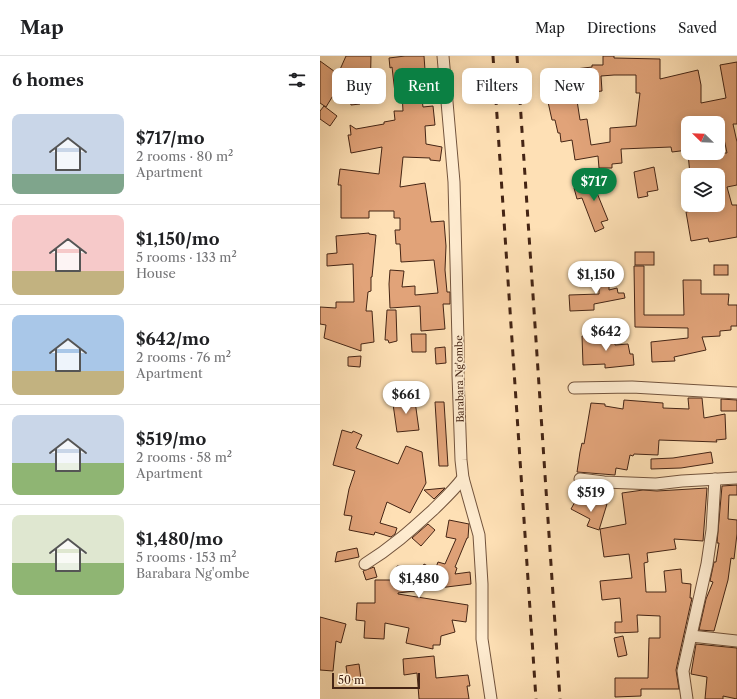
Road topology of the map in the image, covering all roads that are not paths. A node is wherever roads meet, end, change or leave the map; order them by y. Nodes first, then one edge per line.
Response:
1 (443, 56) edge
2 (574, 388) dead end
3 (737, 392) edge
4 (463, 478) junction
5 (737, 478) edge
6 (580, 479) dead end
7 (715, 479) junction
8 (364, 564) dead end
9 (691, 636) junction
10 (737, 641) edge
11 (491, 699) edge
12 (687, 699) edge

1 - 4 street, Barabara Ng'ombe
2 - 3 street
4 - 8 street
4 - 11 street, Barabara Ng'ombe
5 - 7 street
6 - 7 street
7 - 9 street
9 - 10 street
9 - 12 street

